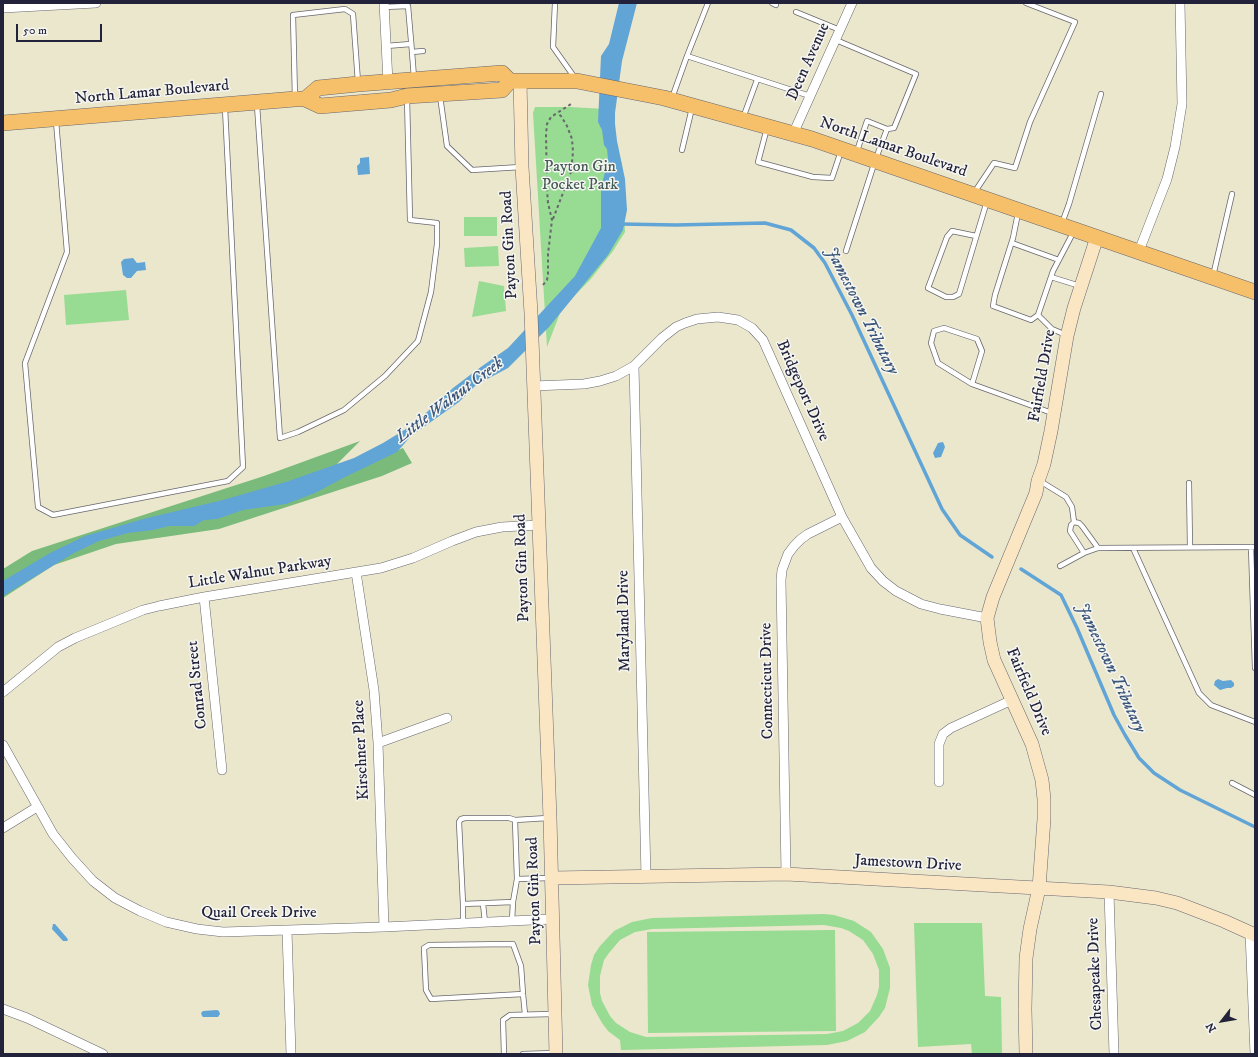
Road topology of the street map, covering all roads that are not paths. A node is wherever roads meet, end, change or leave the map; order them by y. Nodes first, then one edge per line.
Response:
1 (96, 3) edge
2 (345, 3) edge
3 (555, 3) edge
4 (708, 3) edge
5 (852, 3) edge
6 (1026, 3) edge
7 (1180, 3) edge
8 (384, 5) edge
9 (3, 8) edge
10 (345, 9) junction
11 (796, 12) dead end
12 (840, 30) junction
13 (836, 40) junction
14 (411, 44) junction
15 (386, 46) junction
16 (423, 50) dead end
17 (412, 52) junction
18 (687, 56) junction
19 (414, 80) junction
20 (756, 80) junction
21 (515, 81) junction
22 (577, 81) junction
23 (388, 82) junction
24 (358, 84) junction
25 (440, 94) junction
26 (1101, 94) dead end
27 (407, 96) junction
28 (810, 96) junction
29 (300, 99) junction
30 (668, 99) junction
31 (257, 103) junction
32 (224, 106) junction
33 (692, 106) junction
34 (56, 119) junction
35 (743, 120) junction
36 (3, 123) edge
37 (768, 126) junction
38 (887, 129) junction
39 (793, 134) junction
40 (682, 150) dead end
41 (842, 150) junction
42 (856, 155) junction
43 (875, 161) junction
44 (522, 167) junction
45 (1232, 194) dead end
46 (973, 195) junction
47 (988, 200) junction
48 (1018, 210) junction
49 (1068, 227) junction
50 (976, 236) junction
51 (1097, 237) junction
52 (1012, 243) junction
53 (846, 251) dead end
54 (1139, 251) junction
55 (1059, 260) junction
56 (1051, 277) junction
57 (1213, 277) junction
58 (1081, 286) junction
59 (1255, 292) edge
60 (1038, 315) junction
61 (1067, 336) junction
62 (634, 366) junction
63 (972, 384) junction
64 (533, 386) junction
65 (1054, 414) junction
66 (1038, 481) junction
67 (1189, 483) dead end
68 (842, 517) junction
69 (1074, 522) junction
70 (539, 525) junction
71 (1190, 547) junction
72 (1253, 547) edge
73 (1098, 548) junction
74 (1133, 548) junction
75 (1084, 553) junction
76 (1060, 566) dead end
77 (356, 572) junction
78 (204, 597) junction
79 (988, 618) junction
80 (1255, 657) edge
81 (1255, 668) edge
82 (3, 692) edge
83 (1012, 700) junction
84 (447, 718) dead end
85 (1255, 722) edge
86 (378, 743) junction
87 (3, 745) edge
88 (222, 770) dead end
89 (939, 782) dead end
90 (1232, 783) dead end
91 (1255, 795) edge
92 (37, 807) junction
93 (550, 818) junction
94 (515, 820) junction
95 (3, 828) edge
96 (786, 874) junction
97 (646, 877) junction
98 (552, 878) junction
99 (517, 879) junction
100 (1039, 888) junction
101 (1108, 892) junction
102 (513, 902) junction
103 (463, 904) junction
104 (483, 904) junction
105 (553, 919) junction
106 (512, 921) junction
107 (484, 922) junction
108 (463, 924) junction
109 (384, 927) junction
110 (287, 931) junction
111 (1253, 934) edge
112 (523, 994) junction
113 (3, 1008) edge
114 (525, 1014) junction
115 (555, 1014) junction
116 (556, 1053) edge
117 (102, 1054) edge
118 (291, 1054) edge
119 (504, 1054) edge
120 (523, 1054) edge
121 (1026, 1054) edge
122 (1114, 1054) edge
123 (1255, 1054) edge

1 - 9 street
2 - 10 lane
3 - 22 lane
4 - 18 lane
5 - 12 street, Deen Avenue
6 - 46 lane
7 - 54 street
8 - 14 lane
8 - 15 street
10 - 24 lane
10 - 29 lane
11 - 12 lane
12 - 13 street, Deen Avenue
13 - 28 street, Deen Avenue
13 - 38 lane
14 - 15 lane
14 - 17 lane
15 - 23 street
16 - 17 lane
17 - 19 lane
18 - 20 lane
18 - 30 lane
19 - 21 main road, North Lamar Boulevard
19 - 23 main road, North Lamar Boulevard
20 - 28 lane
20 - 35 lane
21 - 22 main road, North Lamar Boulevard
21 - 25 main road, North Lamar Boulevard
21 - 44 street, Payton Gin Road
22 - 30 main road, North Lamar Boulevard
23 - 24 main road, North Lamar Boulevard
24 - 29 main road, North Lamar Boulevard
25 - 27 main road, North Lamar Boulevard
25 - 44 lane
26 - 49 lane
27 - 29 main road, North Lamar Boulevard
27 - 31 lane
28 - 39 street, Deen Avenue
29 - 31 main road, North Lamar Boulevard
30 - 33 main road, North Lamar Boulevard
31 - 32 main road, North Lamar Boulevard
32 - 34 main road, North Lamar Boulevard
32 - 34 lane
33 - 35 main road, North Lamar Boulevard
33 - 40 lane
34 - 36 main road, North Lamar Boulevard
35 - 37 main road, North Lamar Boulevard
37 - 39 main road, North Lamar Boulevard
37 - 41 lane
38 - 42 lane
38 - 43 lane
39 - 41 main road, North Lamar Boulevard
41 - 42 main road, North Lamar Boulevard
42 - 43 main road, North Lamar Boulevard
43 - 46 main road, North Lamar Boulevard
43 - 53 lane
44 - 64 street, Payton Gin Road
45 - 57 lane
46 - 47 main road, North Lamar Boulevard
47 - 48 main road, North Lamar Boulevard
47 - 50 lane
48 - 49 main road, North Lamar Boulevard
48 - 52 lane
49 - 51 main road, North Lamar Boulevard
49 - 55 lane
50 - 50 lane
51 - 54 main road, North Lamar Boulevard
51 - 58 street, Fairfield Drive
52 - 55 lane
52 - 60 lane
54 - 57 main road, North Lamar Boulevard
55 - 56 lane
56 - 58 lane
56 - 60 lane
57 - 59 main road, North Lamar Boulevard
58 - 61 street, Fairfield Drive
60 - 61 lane
61 - 65 street, Fairfield Drive
62 - 64 street, Bridgeport Drive
62 - 68 street, Bridgeport Drive
62 - 97 street, Maryland Drive
63 - 63 lane
63 - 65 lane
64 - 70 street, Payton Gin Road
65 - 66 street, Fairfield Drive
66 - 69 lane
66 - 79 street, Fairfield Drive
67 - 71 lane
68 - 79 street, Bridgeport Drive
68 - 96 street, Connecticut Drive
69 - 73 lane
69 - 75 lane
70 - 77 street, Little Walnut Parkway
70 - 93 street, Payton Gin Road
71 - 72 lane
71 - 74 lane
72 - 80 lane
73 - 74 lane
73 - 75 lane
74 - 85 lane
75 - 76 lane
77 - 78 street, Little Walnut Parkway
77 - 86 street, Kirschner Place
78 - 82 street, Little Walnut Parkway
78 - 88 street, Conrad Street
79 - 83 street, Fairfield Drive
80 - 81 lane
83 - 89 street
83 - 100 street, Fairfield Drive
84 - 86 street
86 - 109 street, Kirschner Place
87 - 92 street, Quail Creek Drive
90 - 91 lane
92 - 95 street
92 - 110 street, Quail Creek Drive
93 - 94 lane
93 - 98 street, Payton Gin Road
94 - 99 lane
94 - 103 lane
96 - 97 street, Jamestown Drive
96 - 100 street, Jamestown Drive
97 - 98 street, Jamestown Drive
98 - 99 lane
98 - 105 street, Payton Gin Road
99 - 102 lane
100 - 101 street, Jamestown Drive
100 - 121 street, Fairfield Drive
101 - 111 street, Jamestown Drive
101 - 122 street, Chesapeake Drive
102 - 104 lane
102 - 106 lane
103 - 104 lane
103 - 108 lane
104 - 107 lane
105 - 106 street, Quail Creek Drive
105 - 115 street, Payton Gin Road
106 - 107 street, Quail Creek Drive
107 - 108 street, Quail Creek Drive
108 - 109 street, Quail Creek Drive
109 - 110 street, Quail Creek Drive
110 - 118 street
111 - 123 street
112 - 112 lane
112 - 114 lane
113 - 117 street
114 - 115 lane
114 - 119 lane
115 - 116 street, Payton Gin Road
116 - 120 lane

